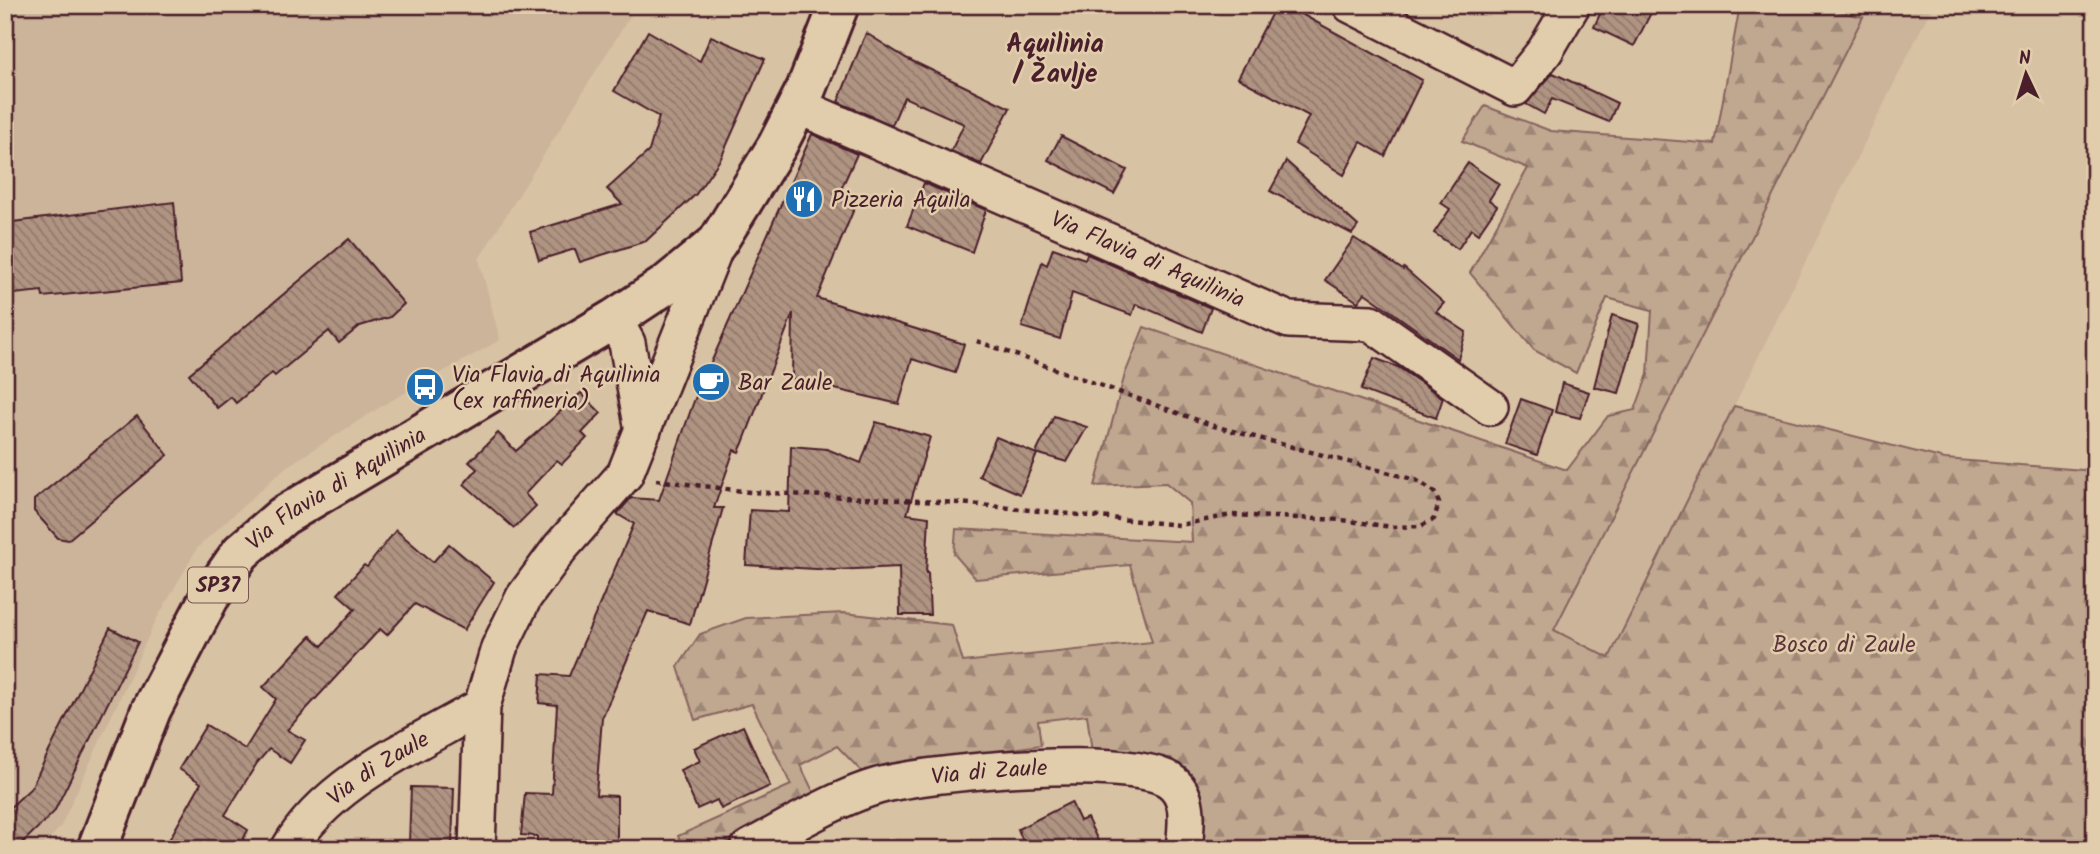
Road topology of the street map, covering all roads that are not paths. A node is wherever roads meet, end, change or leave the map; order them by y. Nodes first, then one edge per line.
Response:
1 (839, 5) edge
2 (1351, 5) edge
3 (1572, 5) edge
4 (798, 106) junction
5 (717, 243) junction
6 (614, 319) junction
7 (1490, 407) dead end
8 (643, 430) junction
9 (482, 705) junction
10 (97, 849) edge
11 (289, 849) edge
12 (477, 849) edge
13 (748, 849) edge
14 (1184, 849) edge

1 - 4 main road, Via Flavia di Aquilinia / SP37
2 - 3 street
4 - 5 main road, Via Flavia di Aquilinia / SP37
4 - 7 street, Via Flavia di Aquilinia
5 - 6 main road, Via Flavia di Aquilinia / SP37
5 - 8 street
6 - 8 street
6 - 10 main road, Via Flavia di Aquilinia / SP37
8 - 9 street
9 - 11 street, Via di Zaule
9 - 12 street
13 - 14 street, Via di Zaule

